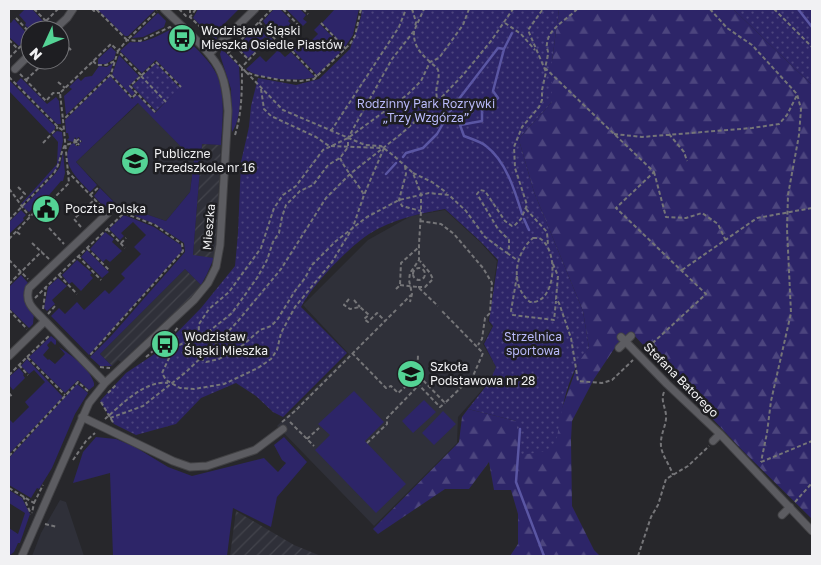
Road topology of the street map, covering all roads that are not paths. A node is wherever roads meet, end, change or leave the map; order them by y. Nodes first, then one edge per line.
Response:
1 (73, 9) edge
2 (164, 9) edge
3 (255, 9) edge
4 (64, 20) edge
5 (209, 54) junction
6 (20, 64) edge
7 (15, 69) road end
8 (108, 213) road end
9 (46, 318) junction
10 (619, 348) dead end
11 (9, 356) edge
12 (105, 383) junction
13 (82, 417) junction
14 (280, 427) road end
15 (720, 434) junction
16 (713, 441) road end
17 (790, 507) junction
18 (782, 515) dead end
19 (812, 531) edge
20 (22, 556) edge

1 - 4 street
2 - 5 street, Mieszka
3 - 5 street
5 - 12 street, Mieszka
6 - 7 street
8 - 9 street
9 - 11 street
9 - 12 street
10 - 15 street, Stefana Batorego
12 - 13 street, Mieszka
13 - 14 street
13 - 20 street, Mieszka
15 - 16 street, Stefana Batorego
15 - 17 street, Stefana Batorego
17 - 18 street
17 - 19 street, Stefana Batorego

